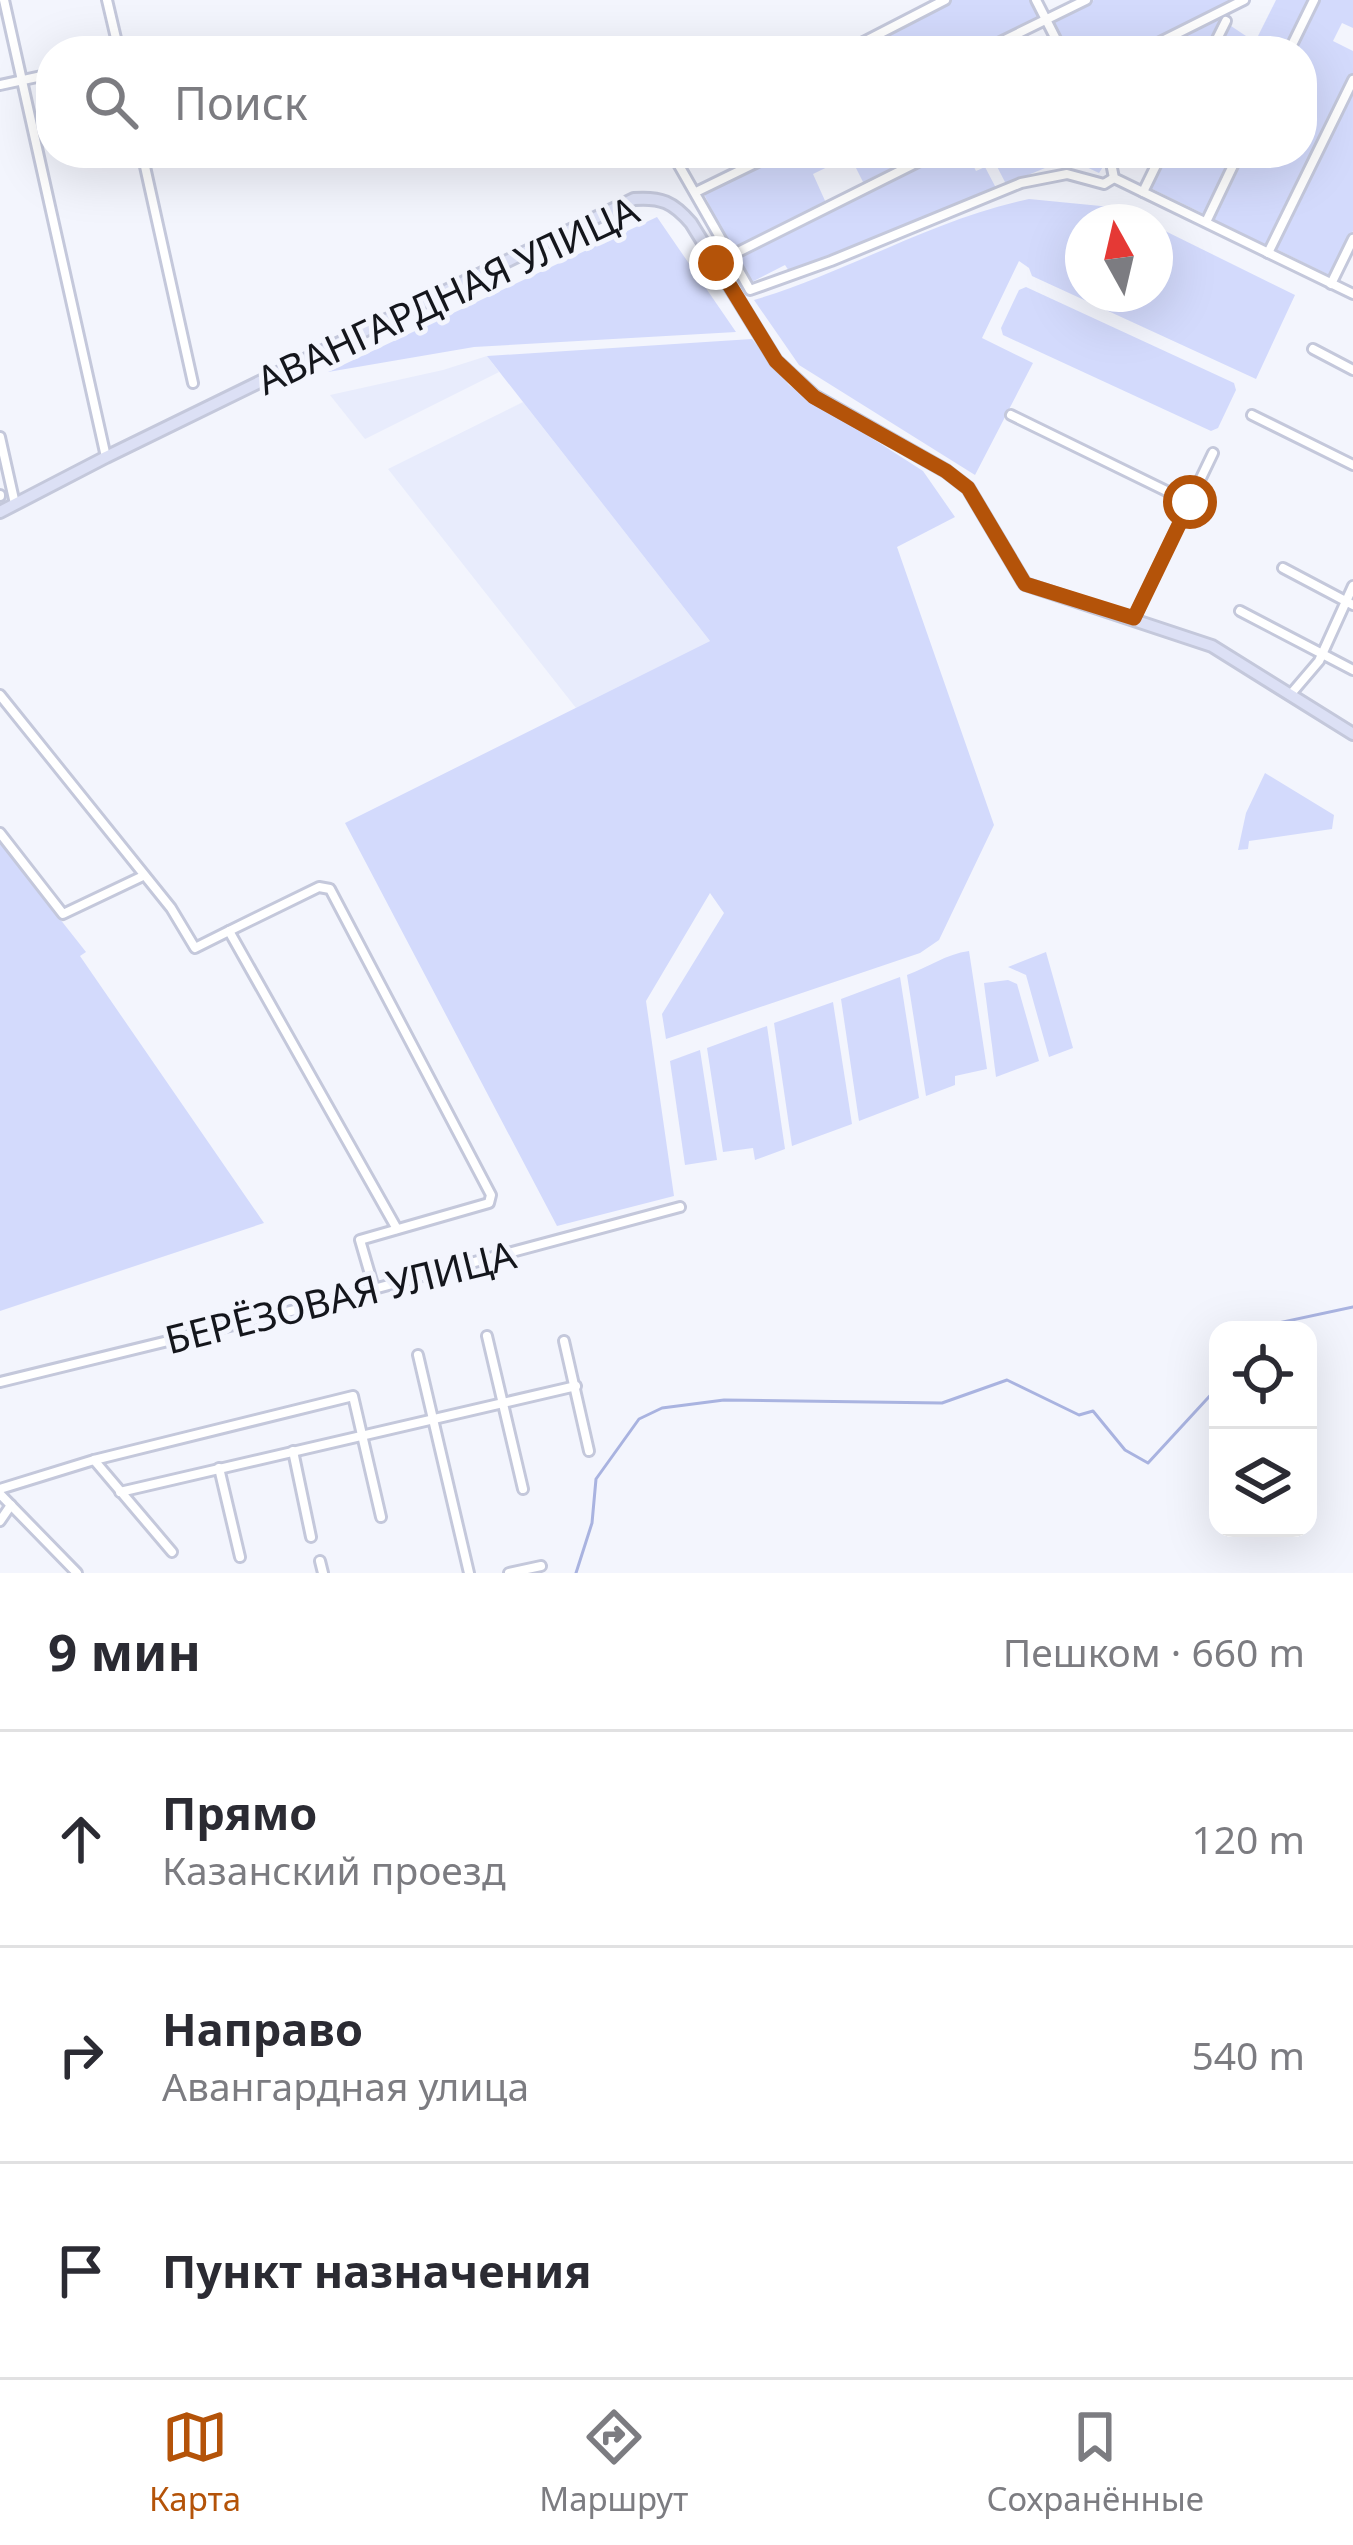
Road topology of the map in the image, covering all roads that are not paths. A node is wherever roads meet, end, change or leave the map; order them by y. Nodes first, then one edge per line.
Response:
1 (4, 0) edge
2 (107, 0) edge
3 (945, 0) edge
4 (1036, 0) edge
5 (1086, 0) edge
6 (1244, 0) edge
7 (1314, 0) edge
8 (1046, 20) junction
9 (1226, 21) dead end
10 (115, 36) edge
11 (875, 36) edge
12 (1013, 36) edge
13 (1054, 36) edge
14 (1172, 36) edge
15 (1218, 36) edge
16 (1296, 36) edge
17 (36, 77) edge
18 (22, 80) junction
19 (1353, 80) edge
20 (0, 85) edge
21 (36, 143) edge
22 (1317, 153) edge
23 (42, 168) edge
24 (145, 168) edge
25 (681, 168) edge
26 (745, 168) edge
27 (905, 168) edge
28 (1112, 168) edge
29 (1155, 168) edge
30 (1232, 168) edge
31 (1310, 168) edge
32 (1114, 178) junction
33 (696, 192) junction
34 (1143, 192) junction
35 (1205, 222) junction
36 (1353, 239) edge
37 (1268, 253) junction
38 (729, 255) junction
39 (716, 263) junction
40 (1331, 284) junction
41 (1353, 294) edge
42 (1313, 349) dead end
43 (1353, 370) edge
44 (194, 383) dead end
45 (1011, 415) dead end
46 (1252, 416) dead end
47 (0, 437) edge
48 (1213, 453) dead end
49 (106, 457) junction
50 (1353, 465) edge
51 (1190, 502) junction
52 (15, 505) junction
53 (0, 512) edge
54 (1283, 568) dead end
55 (1353, 586) edge
56 (1349, 603) edge
57 (1240, 611) dead end
58 (1134, 618) junction
59 (1322, 654) junction
60 (1353, 670) edge
61 (0, 695) edge
62 (1290, 695) junction
63 (1353, 734) edge
64 (0, 833) edge
65 (143, 876) junction
66 (229, 931) junction
67 (680, 1207) dead end
68 (397, 1229) junction
69 (374, 1288) junction
70 (487, 1336) dead end
71 (564, 1340) dead end
72 (418, 1355) dead end
73 (0, 1382) edge
74 (576, 1386) junction
75 (504, 1403) junction
76 (433, 1419) junction
77 (362, 1435) junction
78 (292, 1451) junction
79 (589, 1451) dead end
80 (94, 1460) junction
81 (219, 1468) junction
82 (523, 1490) dead end
83 (0, 1491) edge
84 (120, 1492) junction
85 (11, 1505) junction
86 (381, 1517) dead end
87 (0, 1521) edge
88 (311, 1537) dead end
89 (172, 1552) dead end
90 (240, 1557) dead end
91 (320, 1561) dead end
92 (541, 1566) dead end
93 (77, 1573) edge
94 (323, 1573) edge
95 (469, 1573) edge
96 (508, 1573) edge

1 - 18 street
2 - 10 street
3 - 11 street
4 - 8 street
5 - 8 street
6 - 14 street
7 - 16 street
8 - 12 street
8 - 13 street
9 - 15 street
17 - 18 street
18 - 20 street
18 - 21 street
19 - 22 street
23 - 49 street
24 - 44 street
25 - 33 street
26 - 33 street
27 - 38 street
28 - 32 street
29 - 34 street
30 - 35 street
31 - 37 street
32 - 34 street
32 - 38 street
33 - 38 street
34 - 35 street
35 - 37 street
36 - 40 street
37 - 40 street
38 - 39 street
39 - 49 main road, АВАНГАРДНАЯ УЛИЦА
39 - 58 main road, АВАНГАРДНАЯ УЛИЦА
40 - 41 street
42 - 43 street
45 - 51 street
46 - 50 street
47 - 52 street
48 - 51 street
49 - 52 main road, АВАНГАРДНАЯ УЛИЦА
51 - 58 street
52 - 53 main road, АВАНГАРДНАЯ УЛИЦА
54 - 56 street
55 - 56 street
56 - 59 street
57 - 59 street
58 - 62 main road, АВАНГАРДНАЯ УЛИЦА
59 - 60 street
59 - 62 street
61 - 65 street
62 - 63 main road, АВАНГАРДНАЯ УЛИЦА
64 - 65 street
65 - 66 street
66 - 68 street
66 - 68 street
67 - 69 street, БЕРЁЗОВАЯ УЛИЦА
68 - 69 street
69 - 73 street, БЕРЁЗОВАЯ УЛИЦА
70 - 75 street
71 - 74 street
72 - 76 street
74 - 75 street
74 - 79 street
75 - 76 street
75 - 82 street
76 - 77 street
76 - 95 street
77 - 78 street
77 - 80 street
77 - 86 street
78 - 81 street
78 - 88 street
80 - 83 street
80 - 84 street
81 - 84 street
81 - 90 street
83 - 85 street
84 - 89 street
85 - 87 street
85 - 93 street
91 - 94 street
92 - 96 street

